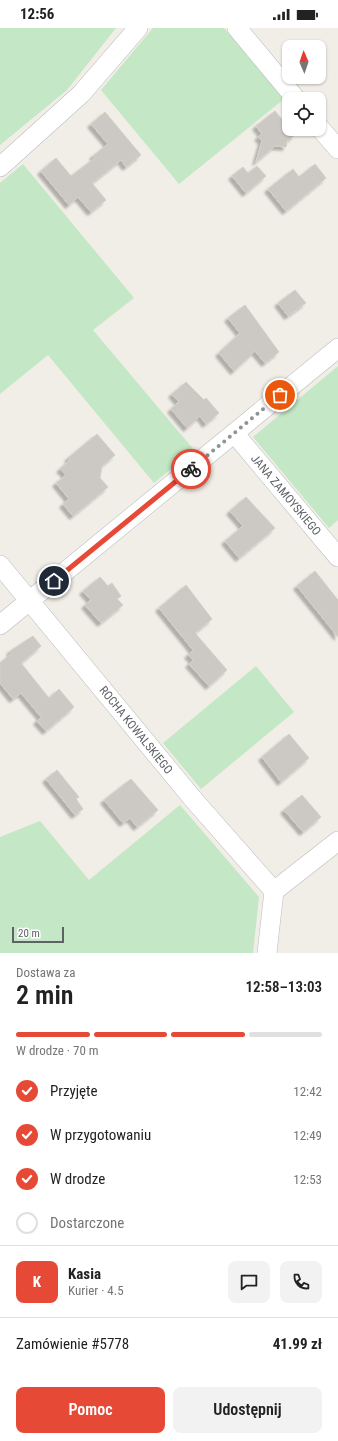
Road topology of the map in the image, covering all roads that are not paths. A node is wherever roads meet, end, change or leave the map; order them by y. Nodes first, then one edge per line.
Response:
1 (138, 28) edge
2 (236, 28) edge
3 (290, 92) edge
4 (326, 135) edge
5 (338, 149) edge
6 (0, 167) edge
7 (338, 348) edge
8 (234, 433) junction
9 (338, 557) edge
10 (0, 565) edge
11 (30, 600) junction
12 (0, 625) edge
13 (338, 841) edge
14 (274, 892) junction
15 (267, 953) edge

1 - 6 street
2 - 3 street
4 - 5 street
7 - 8 street
8 - 9 street, JANA ZAMOYSKIEGO
8 - 11 street
10 - 11 street, ROCHA KOWALSKIEGO
11 - 12 street
11 - 14 street, ROCHA KOWALSKIEGO
13 - 14 street
14 - 15 street

